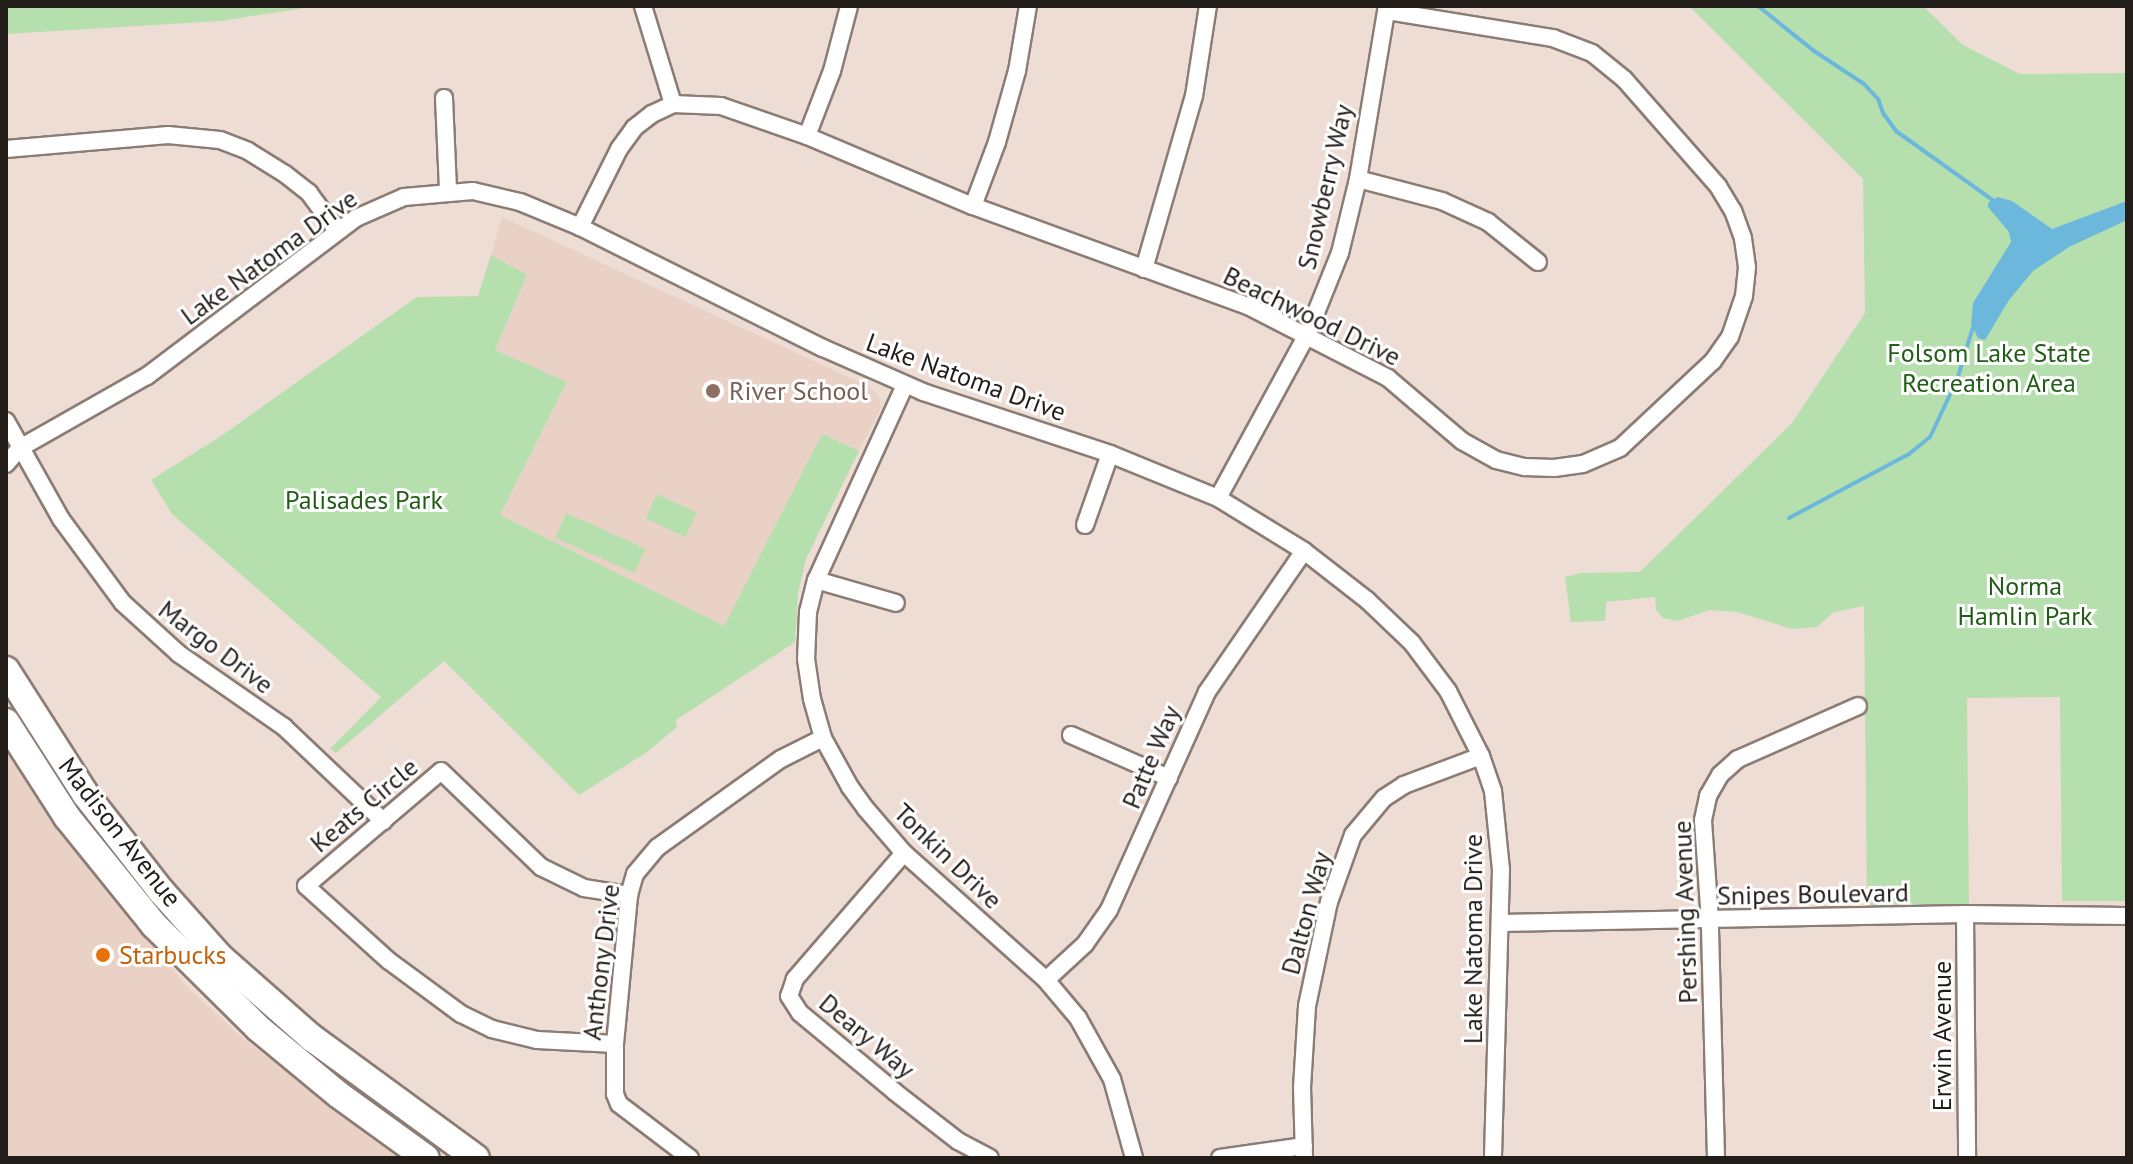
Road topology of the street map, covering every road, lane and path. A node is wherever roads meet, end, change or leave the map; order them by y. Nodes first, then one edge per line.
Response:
1 (643, 6) edge
2 (849, 6) edge
3 (1028, 6) edge
4 (1208, 6) edge
5 (1386, 9) edge
6 (444, 98) dead end
7 (673, 104) junction
8 (807, 136) junction
9 (6, 149) edge
10 (1358, 179) junction
11 (448, 191) junction
12 (973, 206) junction
13 (580, 227) junction
14 (337, 231) junction
15 (1538, 262) dead end
16 (1144, 269) junction
17 (1307, 335) junction
18 (905, 385) junction
19 (6, 421) edge
20 (13, 447) edge
21 (1110, 454) junction
22 (6, 464) edge
23 (1218, 498) junction
24 (1085, 525) dead end
25 (1304, 551) junction
26 (816, 580) junction
27 (896, 603) dead end
28 (6, 670) edge
29 (1858, 706) dead end
30 (6, 722) edge
31 (1071, 735) dead end
32 (823, 738) junction
33 (1481, 756) junction
34 (1169, 778) junction
35 (383, 821) junction
36 (904, 853) junction
37 (629, 895) junction
38 (1965, 914) junction
39 (2127, 916) edge
40 (1710, 921) junction
41 (1500, 923) junction
42 (1046, 980) junction
43 (615, 1044) junction
44 (1304, 1152) edge
45 (426, 1158) edge
46 (476, 1158) edge
47 (690, 1158) edge
48 (990, 1158) edge
49 (1134, 1158) edge
50 (1220, 1158) edge
51 (1493, 1158) edge
52 (1716, 1158) edge
53 (1967, 1158) edge

1 - 7 street
2 - 8 street
3 - 12 street
4 - 16 street
5 - 10 street, Snowberry Way
5 - 17 street, Beachwood Drive
6 - 11 street
7 - 8 street, Beachwood Drive
7 - 13 street
8 - 12 street, Beachwood Drive
9 - 14 street
10 - 15 street
10 - 17 street, Snowberry Way
11 - 13 street, Lake Natoma Drive
11 - 14 street, Lake Natoma Drive
12 - 16 street, Beachwood Drive
13 - 18 street, Lake Natoma Drive
14 - 20 street, Lake Natoma Drive
16 - 17 street, Beachwood Drive
17 - 23 street, Snowberry Way
18 - 21 street, Lake Natoma Drive
18 - 26 street, Tonkin Drive
19 - 20 street, Margo Drive
20 - 22 street, Lake Natoma Drive
20 - 35 street, Margo Drive
21 - 23 street, Lake Natoma Drive
21 - 24 street
23 - 25 street, Lake Natoma Drive
25 - 33 street, Lake Natoma Drive
25 - 34 street, Patte Way
26 - 27 street
26 - 32 street, Tonkin Drive
28 - 46 main road, Madison Avenue
29 - 40 street, Pershing Avenue
30 - 45 main road, Madison Avenue
31 - 34 street
32 - 36 street, Tonkin Drive
32 - 37 street, Anthony Drive
33 - 41 street, Lake Natoma Drive
33 - 44 street, Dalton Way
34 - 42 street, Patte Way
35 - 37 street, Keats Circle
35 - 43 street, Keats Circle
36 - 42 street, Tonkin Drive
36 - 48 street, Deary Way
37 - 43 street, Anthony Drive
38 - 39 street, Snipes Boulevard
38 - 40 street, Snipes Boulevard
38 - 53 street, Erwin Avenue
40 - 41 street, Snipes Boulevard
40 - 52 street, Pershing Avenue
41 - 51 street, Lake Natoma Drive
42 - 49 street, Tonkin Drive
43 - 47 street, Anthony Drive
44 - 50 street

